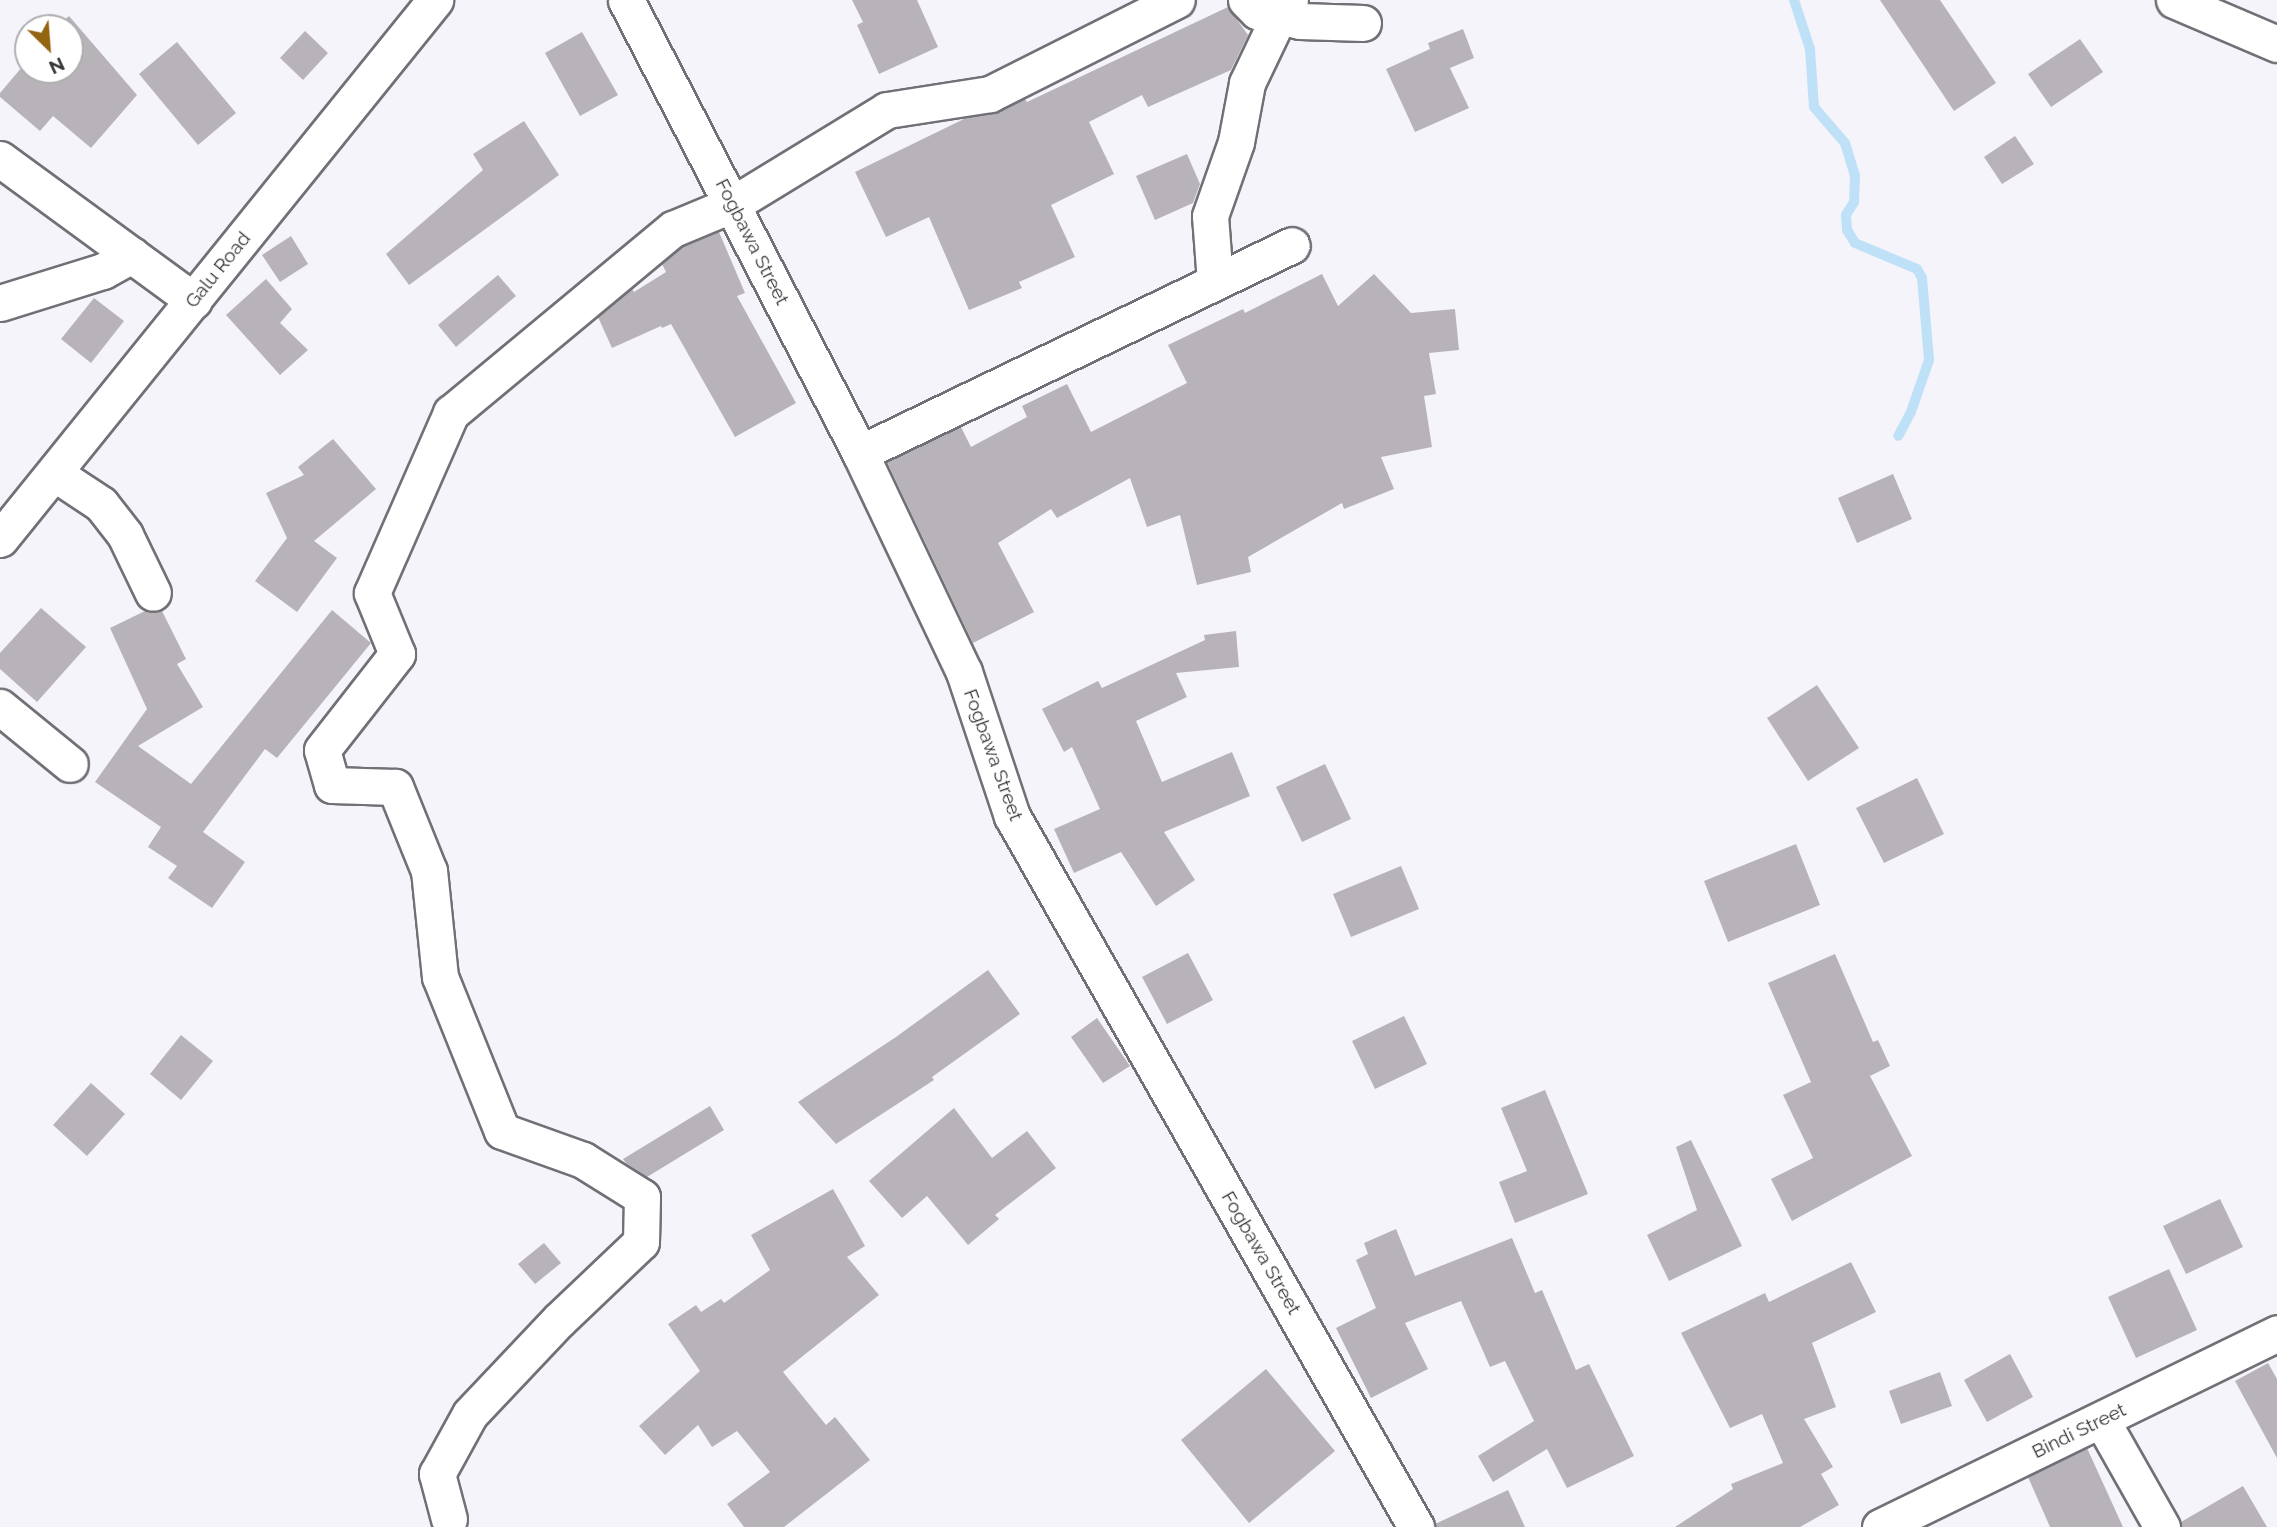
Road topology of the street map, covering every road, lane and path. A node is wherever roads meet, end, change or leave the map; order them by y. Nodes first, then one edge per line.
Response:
1 (435, 0) edge
2 (626, 0) edge
3 (1177, 0) edge
4 (1246, 0) edge
5 (2174, 0) edge
6 (1285, 8) edge
7 (1363, 23) dead end
8 (2277, 44) edge
9 (0, 159) edge
10 (733, 204) junction
11 (1292, 245) dead end
12 (132, 255) junction
13 (1215, 282) junction
14 (194, 301) junction
15 (0, 303) edge
16 (860, 453) junction
17 (54, 473) junction
18 (0, 539) edge
19 (153, 593) dead end
20 (0, 708) edge
21 (70, 764) dead end
22 (2277, 1333) edge
23 (2102, 1421) junction
24 (449, 1519) dead end
25 (1416, 1527) edge
26 (1880, 1527) edge
27 (2162, 1527) edge

1 - 14 street, Galu Road
2 - 10 street, Fogbawa Street
3 - 10 street
4 - 6 street
5 - 8 street
6 - 7 street
6 - 13 street
9 - 12 street
10 - 16 street, Fogbawa Street
10 - 24 street
11 - 13 street
12 - 14 street
12 - 15 street
13 - 16 street
14 - 17 street, Galu Road
16 - 25 street, Fogbawa Street
17 - 18 street, Galu Road
17 - 19 street
20 - 21 street
22 - 23 street, Bindi Street
23 - 26 street, Bindi Street
23 - 27 street

